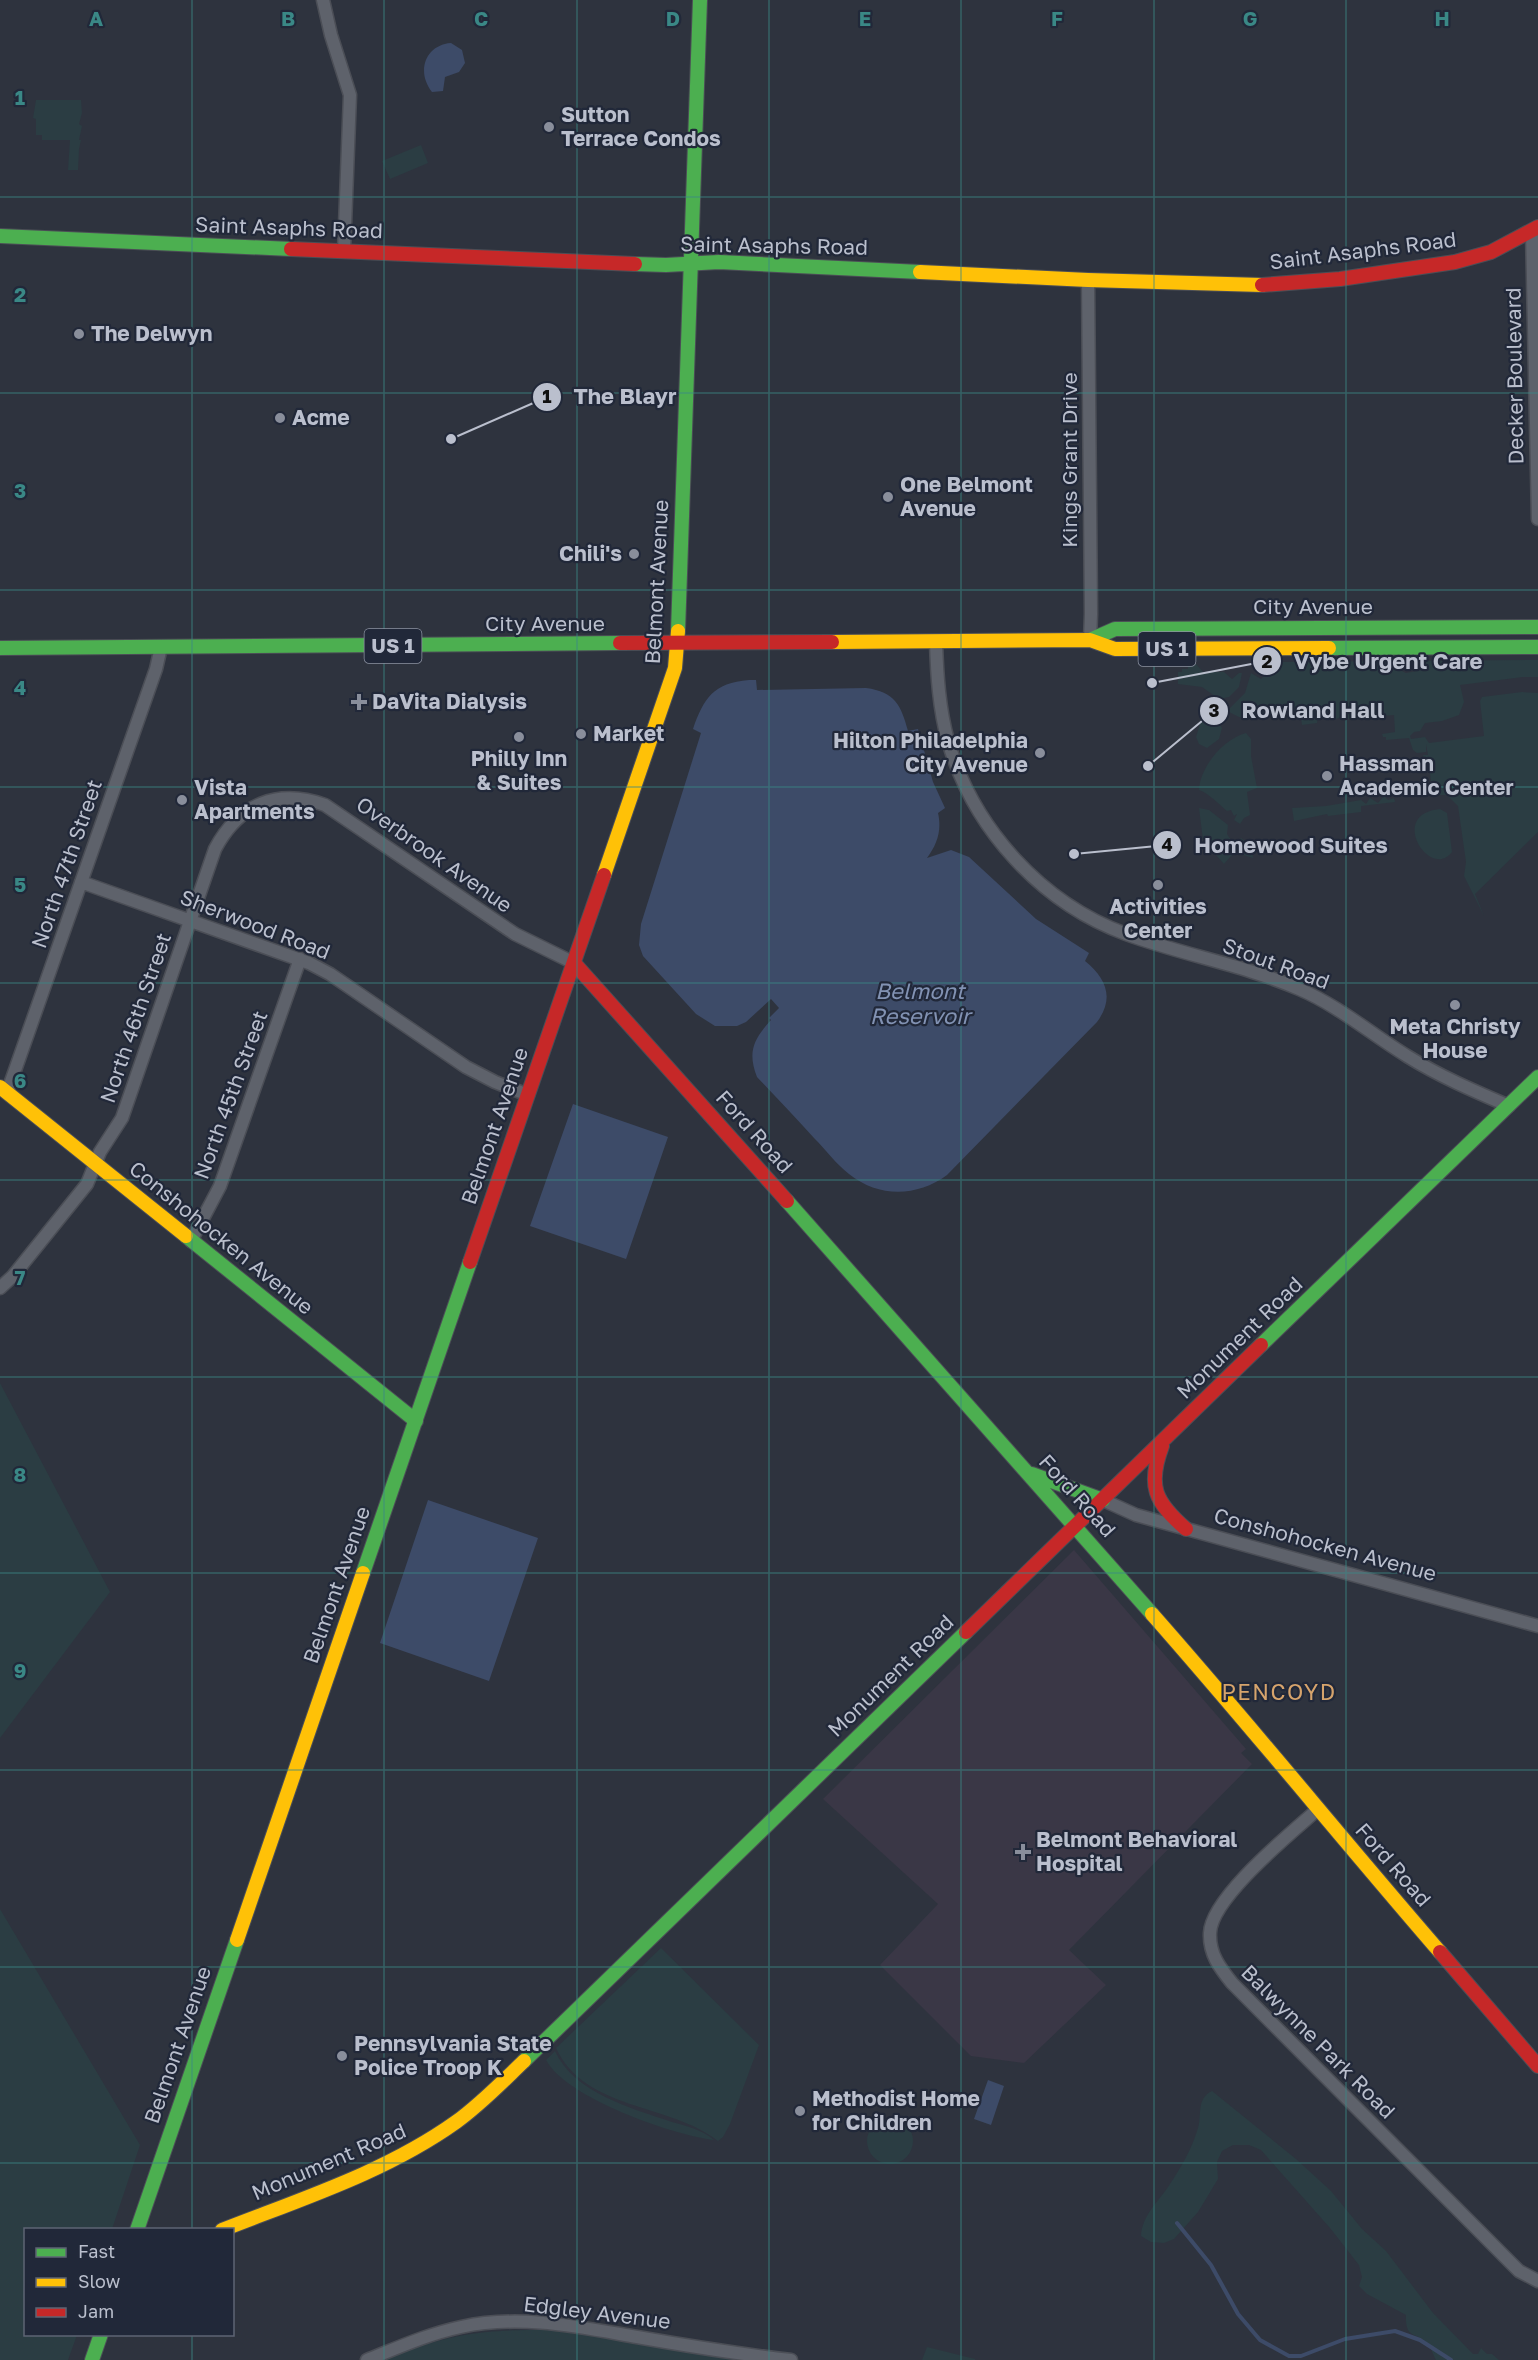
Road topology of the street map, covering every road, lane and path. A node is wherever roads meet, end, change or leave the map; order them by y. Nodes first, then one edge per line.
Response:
1 (323, 0) edge
2 (699, 0) edge
3 (1535, 229) edge
4 (0, 236) edge
5 (345, 251) junction
6 (691, 263) junction
7 (1088, 280) junction
8 (1538, 519) edge
9 (1538, 627) edge
10 (1259, 629) junction
11 (1090, 640) junction
12 (936, 642) junction
13 (678, 644) junction
14 (1538, 647) edge
15 (0, 648) edge
16 (161, 648) junction
17 (1245, 649) junction
18 (268, 801) joint
19 (81, 882) junction
20 (190, 920) junction
21 (300, 959) junction
22 (574, 963) junction
23 (1538, 1077) edge
24 (4, 1090) edge
25 (528, 1095) junction
26 (1509, 1106) junction
27 (96, 1164) junction
28 (191, 1240) junction
29 (0, 1288) edge
30 (416, 1422) junction
31 (1166, 1439) junction
32 (1025, 1471) junction
33 (1103, 1500) junction
34 (1076, 1527) junction
35 (1186, 1529) junction
36 (1538, 1626) edge
37 (1317, 1810) junction
38 (1538, 2066) edge
39 (137, 2228) edge
40 (225, 2228) edge
41 (1538, 2281) edge
42 (99, 2336) edge
43 (92, 2360) edge
44 (367, 2360) edge
45 (791, 2360) edge

1 - 5 street
2 - 6 main road, Belmont Avenue
3 - 7 main road, Saint Asaphs Road
3 - 8 street, Decker Boulevard
4 - 5 main road, Saint Asaphs Road
5 - 6 main road, Saint Asaphs Road
6 - 7 main road, Saint Asaphs Road
6 - 13 main road, Belmont Avenue
7 - 11 street, Kings Grant Drive
9 - 10 main road, City Avenue / US 1
10 - 11 main road, City Avenue / US 1
10 - 17 main road
11 - 12 main road, City Avenue / US 1
11 - 17 main road, City Avenue / US 1
12 - 13 main road, City Avenue / US 1
12 - 26 street, Stout Road
13 - 16 main road, City Avenue / US 1
13 - 22 main road, Belmont Avenue
14 - 17 main road, City Avenue / US 1
15 - 16 main road, City Avenue / US 1
16 - 19 street, North 47th Street
18 - 20 street, North 46th Street
18 - 22 street, Overbrook Avenue
19 - 20 street, Sherwood Road
19 - 24 street, North 47th Street
20 - 21 street, Sherwood Road
20 - 27 street, North 46th Street
21 - 25 street, Sherwood Road
21 - 28 street, North 45th Street
22 - 25 main road, Belmont Avenue
22 - 32 main road, Ford Road
23 - 26 main road, Monument Road
24 - 27 main road, Conshohocken Avenue
25 - 30 main road, Belmont Avenue
26 - 31 main road, Monument Road
27 - 28 main road, Conshohocken Avenue
27 - 29 street, North 46th Street
28 - 30 main road, Conshohocken Avenue
30 - 39 main road, Belmont Avenue
31 - 33 main road, Monument Road
31 - 35 main road
32 - 33 main road
32 - 34 main road, Ford Road
33 - 34 main road, Monument Road
33 - 35 street, Conshohocken Avenue
34 - 37 main road, Ford Road
34 - 40 main road, Monument Road
35 - 36 street, Conshohocken Avenue
37 - 38 main road, Ford Road
37 - 41 street, Balwynne Park Road
42 - 43 main road
44 - 45 street, Edgley Avenue

